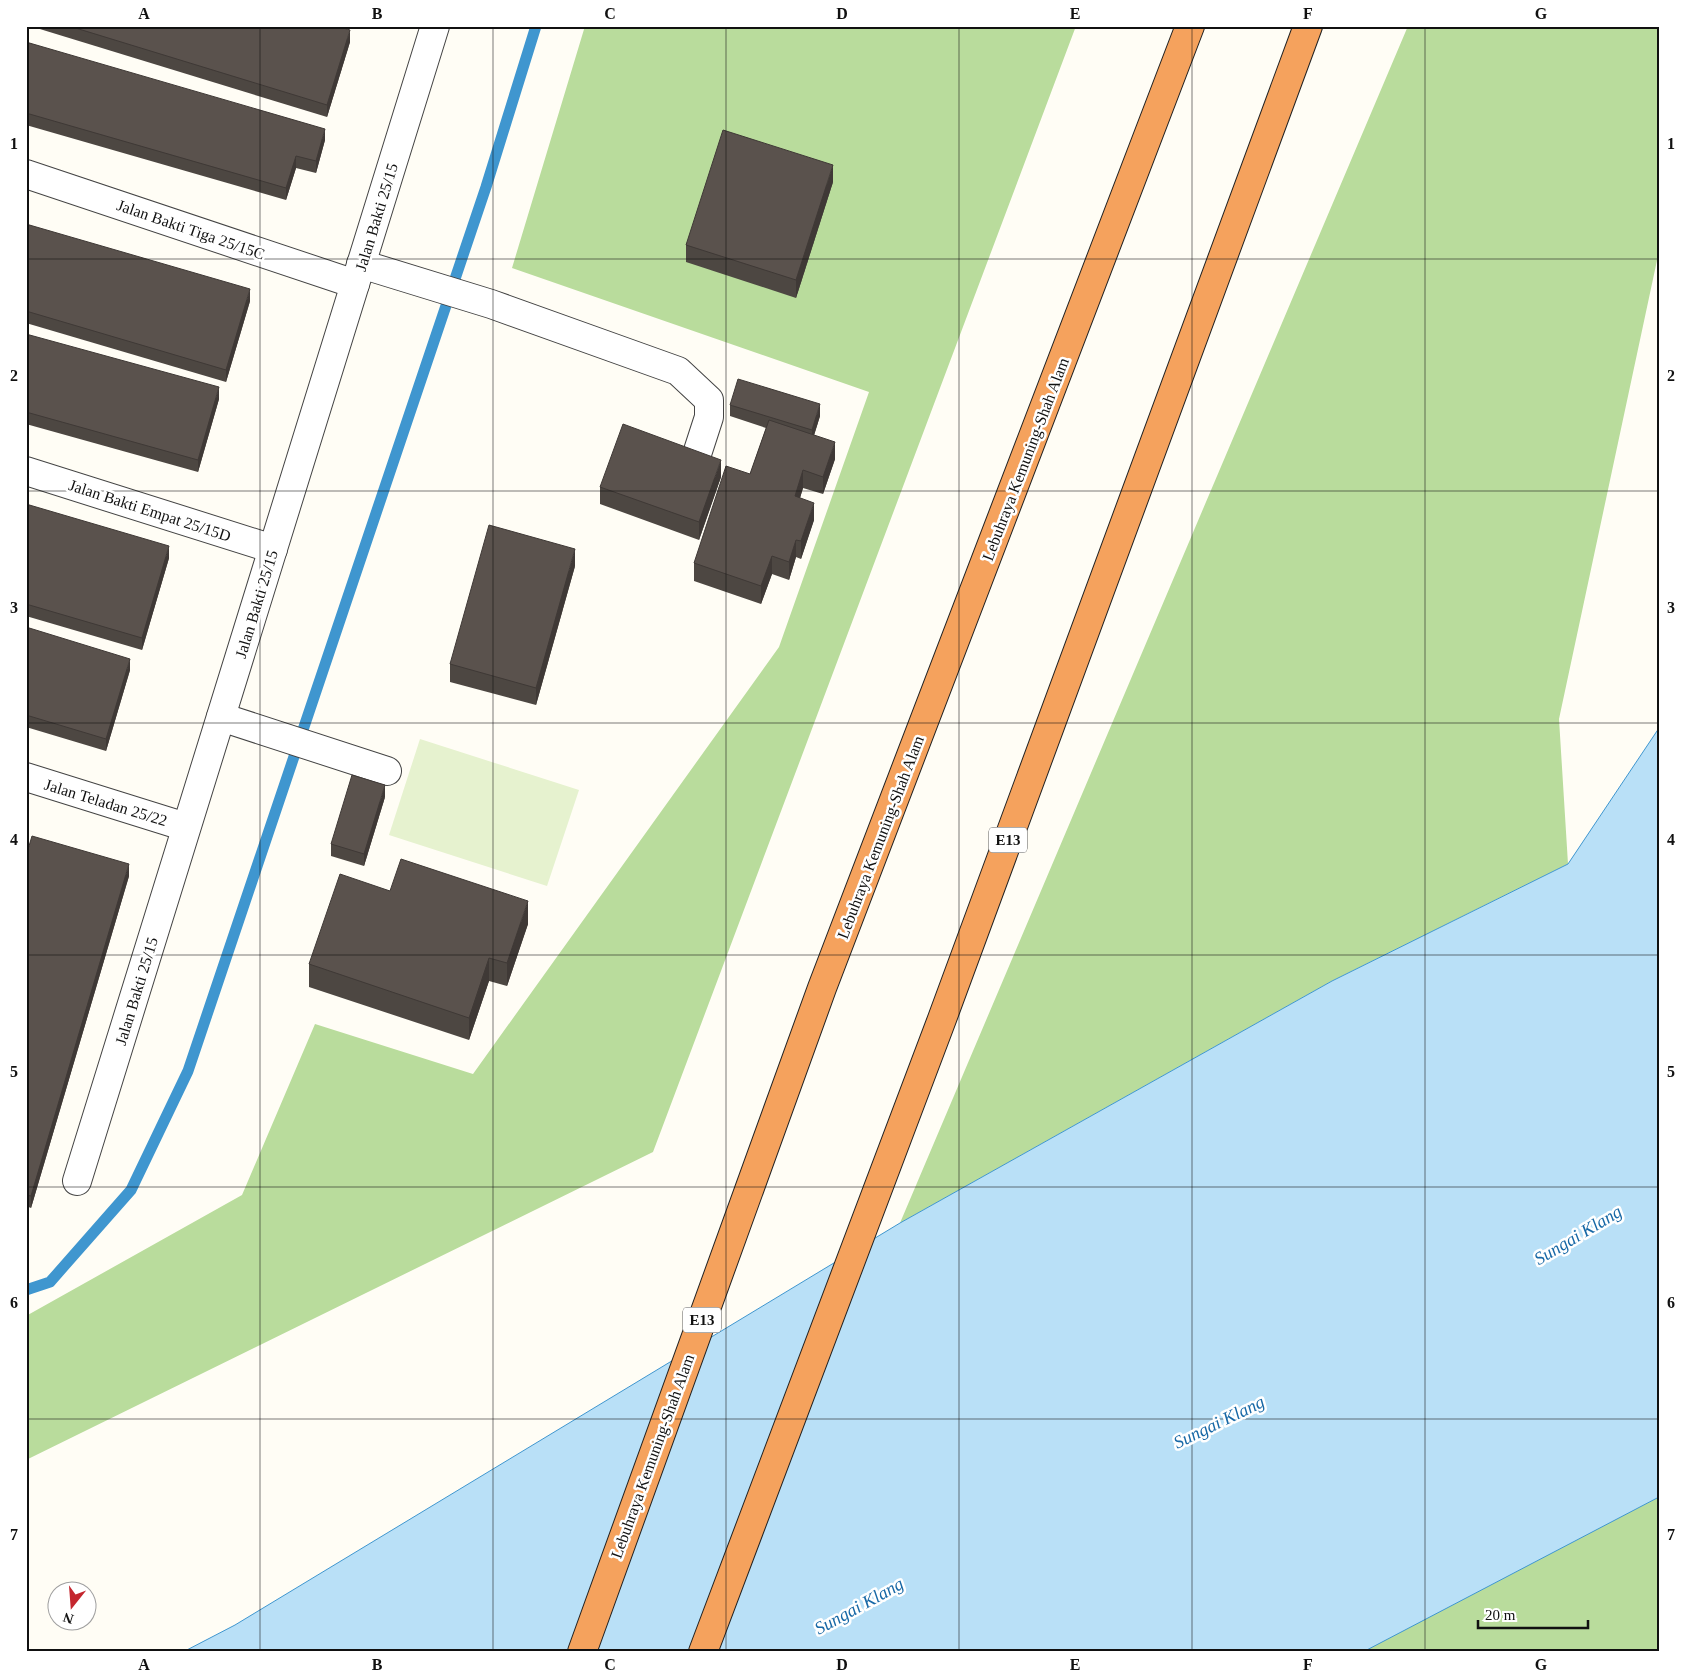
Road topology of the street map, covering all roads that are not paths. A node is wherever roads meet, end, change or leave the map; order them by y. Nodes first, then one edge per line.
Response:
1 (435, 26) edge
2 (1190, 26) edge
3 (1308, 26) edge
4 (26, 174) edge
5 (358, 274) junction
6 (698, 454) edge
7 (26, 471) edge
8 (273, 549) junction
9 (221, 717) junction
10 (388, 771) dead end
11 (26, 777) edge
12 (186, 827) junction
13 (77, 1181) dead end
14 (582, 1652) edge
15 (703, 1652) edge

1 - 5 street, Jalan Bakti 25/15
2 - 14 highway, Lebuhraya Kemuning-Shah Alam / E13
3 - 15 highway, E13
4 - 5 street, Jalan Bakti Tiga 25/15C
5 - 6 street, Jalan Bakti Tiga 25/15C
5 - 8 street, Jalan Bakti 25/15
7 - 8 street, Jalan Bakti Empat 25/15D
8 - 9 street, Jalan Bakti 25/15
9 - 10 street
9 - 12 street, Jalan Bakti 25/15
11 - 12 street, Jalan Teladan 25/22
12 - 13 street, Jalan Bakti 25/15

